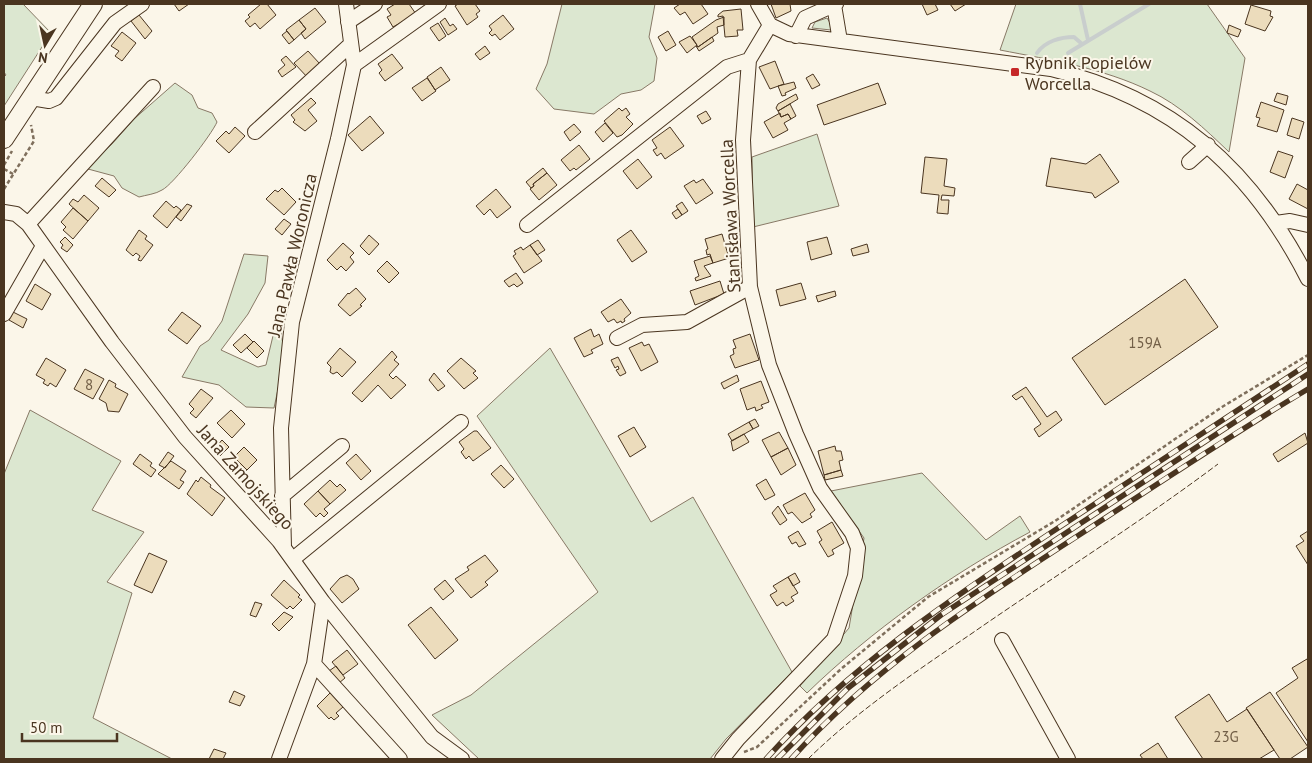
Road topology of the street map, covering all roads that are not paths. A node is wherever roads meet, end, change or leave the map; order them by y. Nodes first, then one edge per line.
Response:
1 (93, 4) edge
2 (142, 4) edge
3 (346, 4) edge
4 (375, 4) edge
5 (439, 4) edge
6 (758, 4) edge
7 (835, 4) edge
8 (348, 22) junction
9 (770, 25) junction
10 (796, 36) junction
11 (840, 41) junction
12 (351, 44) junction
13 (749, 60) junction
14 (354, 65) junction
15 (153, 87) dead end
16 (31, 98) junction
17 (255, 132) dead end
18 (4, 139) edge
19 (1208, 145) junction
20 (1189, 162) dead end
21 (4, 212) edge
22 (1276, 223) junction
23 (28, 224) junction
24 (527, 225) dead end
25 (1308, 225) edge
26 (43, 246) junction
27 (1308, 279) edge
28 (750, 287) junction
29 (4, 314) edge
30 (617, 338) dead end
31 (461, 422) dead end
32 (342, 446) dead end
33 (282, 496) junction
34 (284, 547) junction
35 (292, 559) junction
36 (323, 602) junction
37 (1002, 640) dead end
38 (314, 664) junction
39 (722, 758) edge
40 (278, 759) edge
41 (400, 759) edge
42 (462, 759) edge
43 (1068, 759) edge

1 - 16 main road
2 - 16 street
3 - 8 street, Jana Pawła Woronicza
4 - 8 street
5 - 14 street
6 - 9 street
7 - 10 street
7 - 11 street
8 - 12 street, Jana Pawła Woronicza
9 - 10 street
9 - 13 street, Stanisława Worcella
10 - 11 street
11 - 19 street
12 - 14 street, Jana Pawła Woronicza
12 - 17 street
13 - 24 street
13 - 28 street, Stanisława Worcella
14 - 33 street, Jana Pawła Woronicza
15 - 23 street
16 - 18 main road
19 - 20 street
19 - 22 street
21 - 23 street, Jana Zamojskiego
22 - 25 street
22 - 27 street
23 - 26 street, Jana Zamojskiego
26 - 29 street
26 - 34 street, Jana Zamojskiego
28 - 30 street
28 - 39 street, Stanisława Worcella
31 - 35 street
32 - 33 street
33 - 34 street, Jana Pawła Woronicza
34 - 35 street, Jana Zamojskiego
35 - 36 street, Jana Zamojskiego
36 - 38 street
36 - 42 street, Jana Zamojskiego
37 - 43 street
38 - 40 street
38 - 41 street

